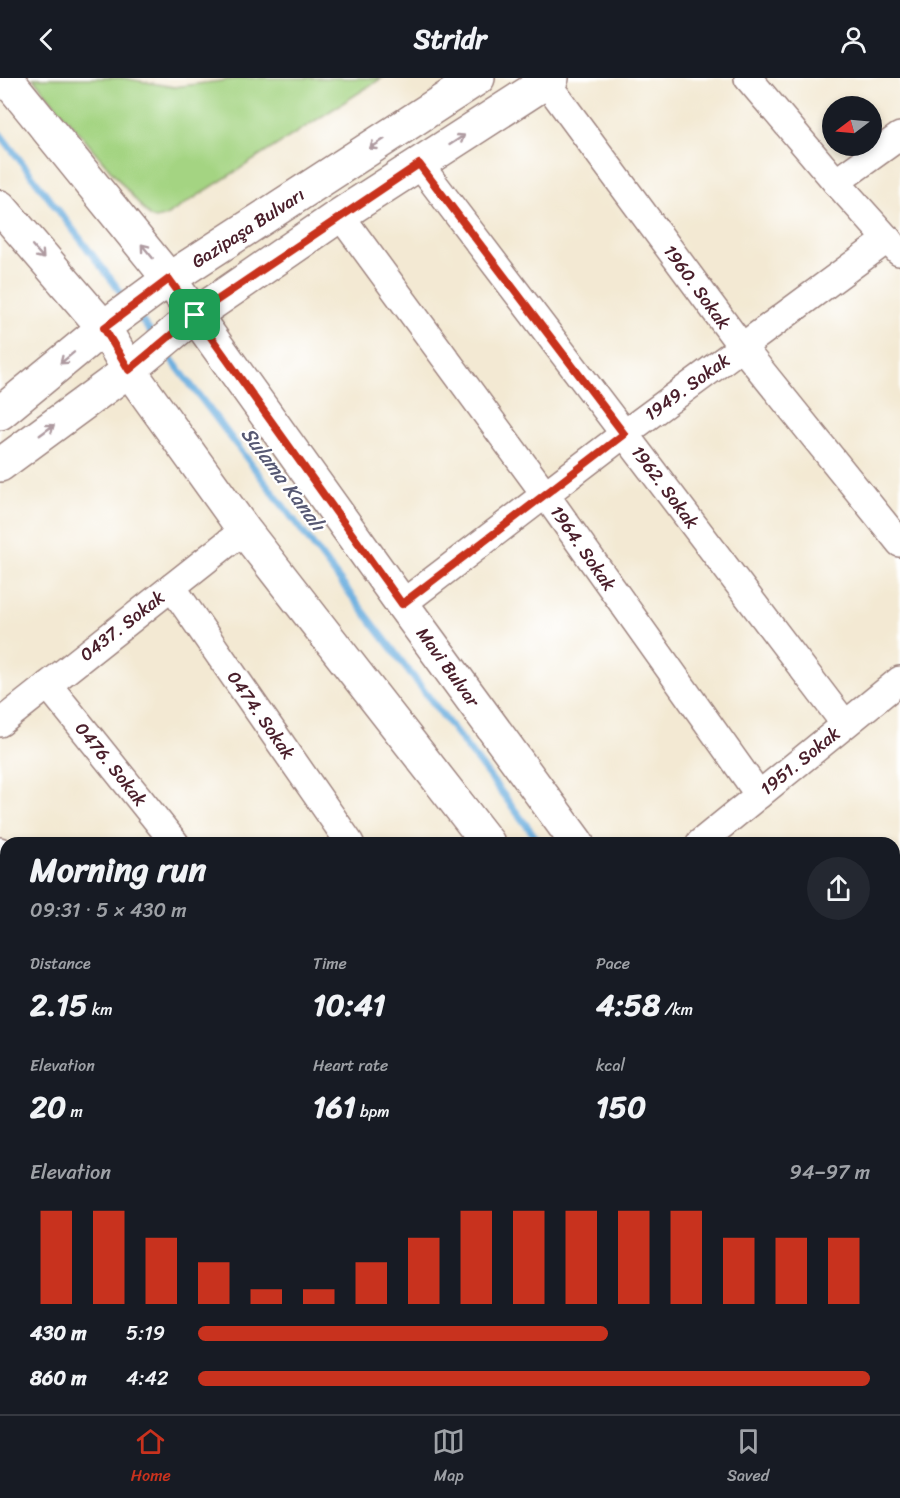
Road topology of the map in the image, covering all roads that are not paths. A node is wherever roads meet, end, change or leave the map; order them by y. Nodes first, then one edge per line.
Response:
1 (6, 78) edge
2 (478, 78) edge
3 (748, 78) edge
4 (549, 80) edge
5 (900, 136) edge
6 (419, 164) junction
7 (836, 182) junction
8 (0, 207) edge
9 (340, 215) junction
10 (894, 246) edge
11 (165, 282) junction
12 (189, 320) junction
13 (108, 325) junction
14 (742, 347) junction
15 (136, 364) junction
16 (0, 413) edge
17 (624, 434) junction
18 (0, 465) edge
19 (545, 494) junction
20 (244, 530) junction
21 (900, 543) edge
22 (171, 587) junction
23 (402, 604) junction
24 (900, 680) edge
25 (48, 685) junction
26 (0, 723) edge
27 (845, 724) junction
28 (759, 795) junction
29 (170, 837) edge
30 (346, 837) edge
31 (483, 837) edge
32 (574, 837) edge
33 (707, 837) edge

11 -> 1 street, Mavi Bulvar
2 -> 11 street, Gazipaşa Bulvarı
3 - 7 street
6 -> 4 street
4 - 14 street, 1960. Sokak
5 - 7 street
6 - 9 street
6 - 17 street, 1962. Sokak
7 - 10 street
8 -> 13 street
9 - 12 street
9 - 19 street, 1964. Sokak
10 - 14 street, 1949. Sokak
11 - 12 street, Mavi Bulvar
11 - 13 street, Gazipaşa Bulvarı
12 - 15 street
12 - 23 street, Mavi Bulvar
13 - 15 street
13 -> 16 street, Gazipaşa Bulvarı
14 - 17 street, 1949. Sokak
14 - 21 street, 1960. Sokak
18 -> 15 street
15 - 20 street
17 - 19 street, 1949. Sokak
17 - 27 street, 1962. Sokak
19 - 23 street, 1949. Sokak
19 - 28 street, 1964. Sokak
20 - 22 street, 0437. Sokak
20 - 31 street
22 - 25 street, 0437. Sokak
22 - 30 street, 0474. Sokak
23 - 32 street, Mavi Bulvar
24 - 27 street, 1951. Sokak
25 - 26 street, 0437. Sokak
25 - 29 street, 0476. Sokak
27 - 28 street, 1951. Sokak
28 - 33 street, 1951. Sokak

